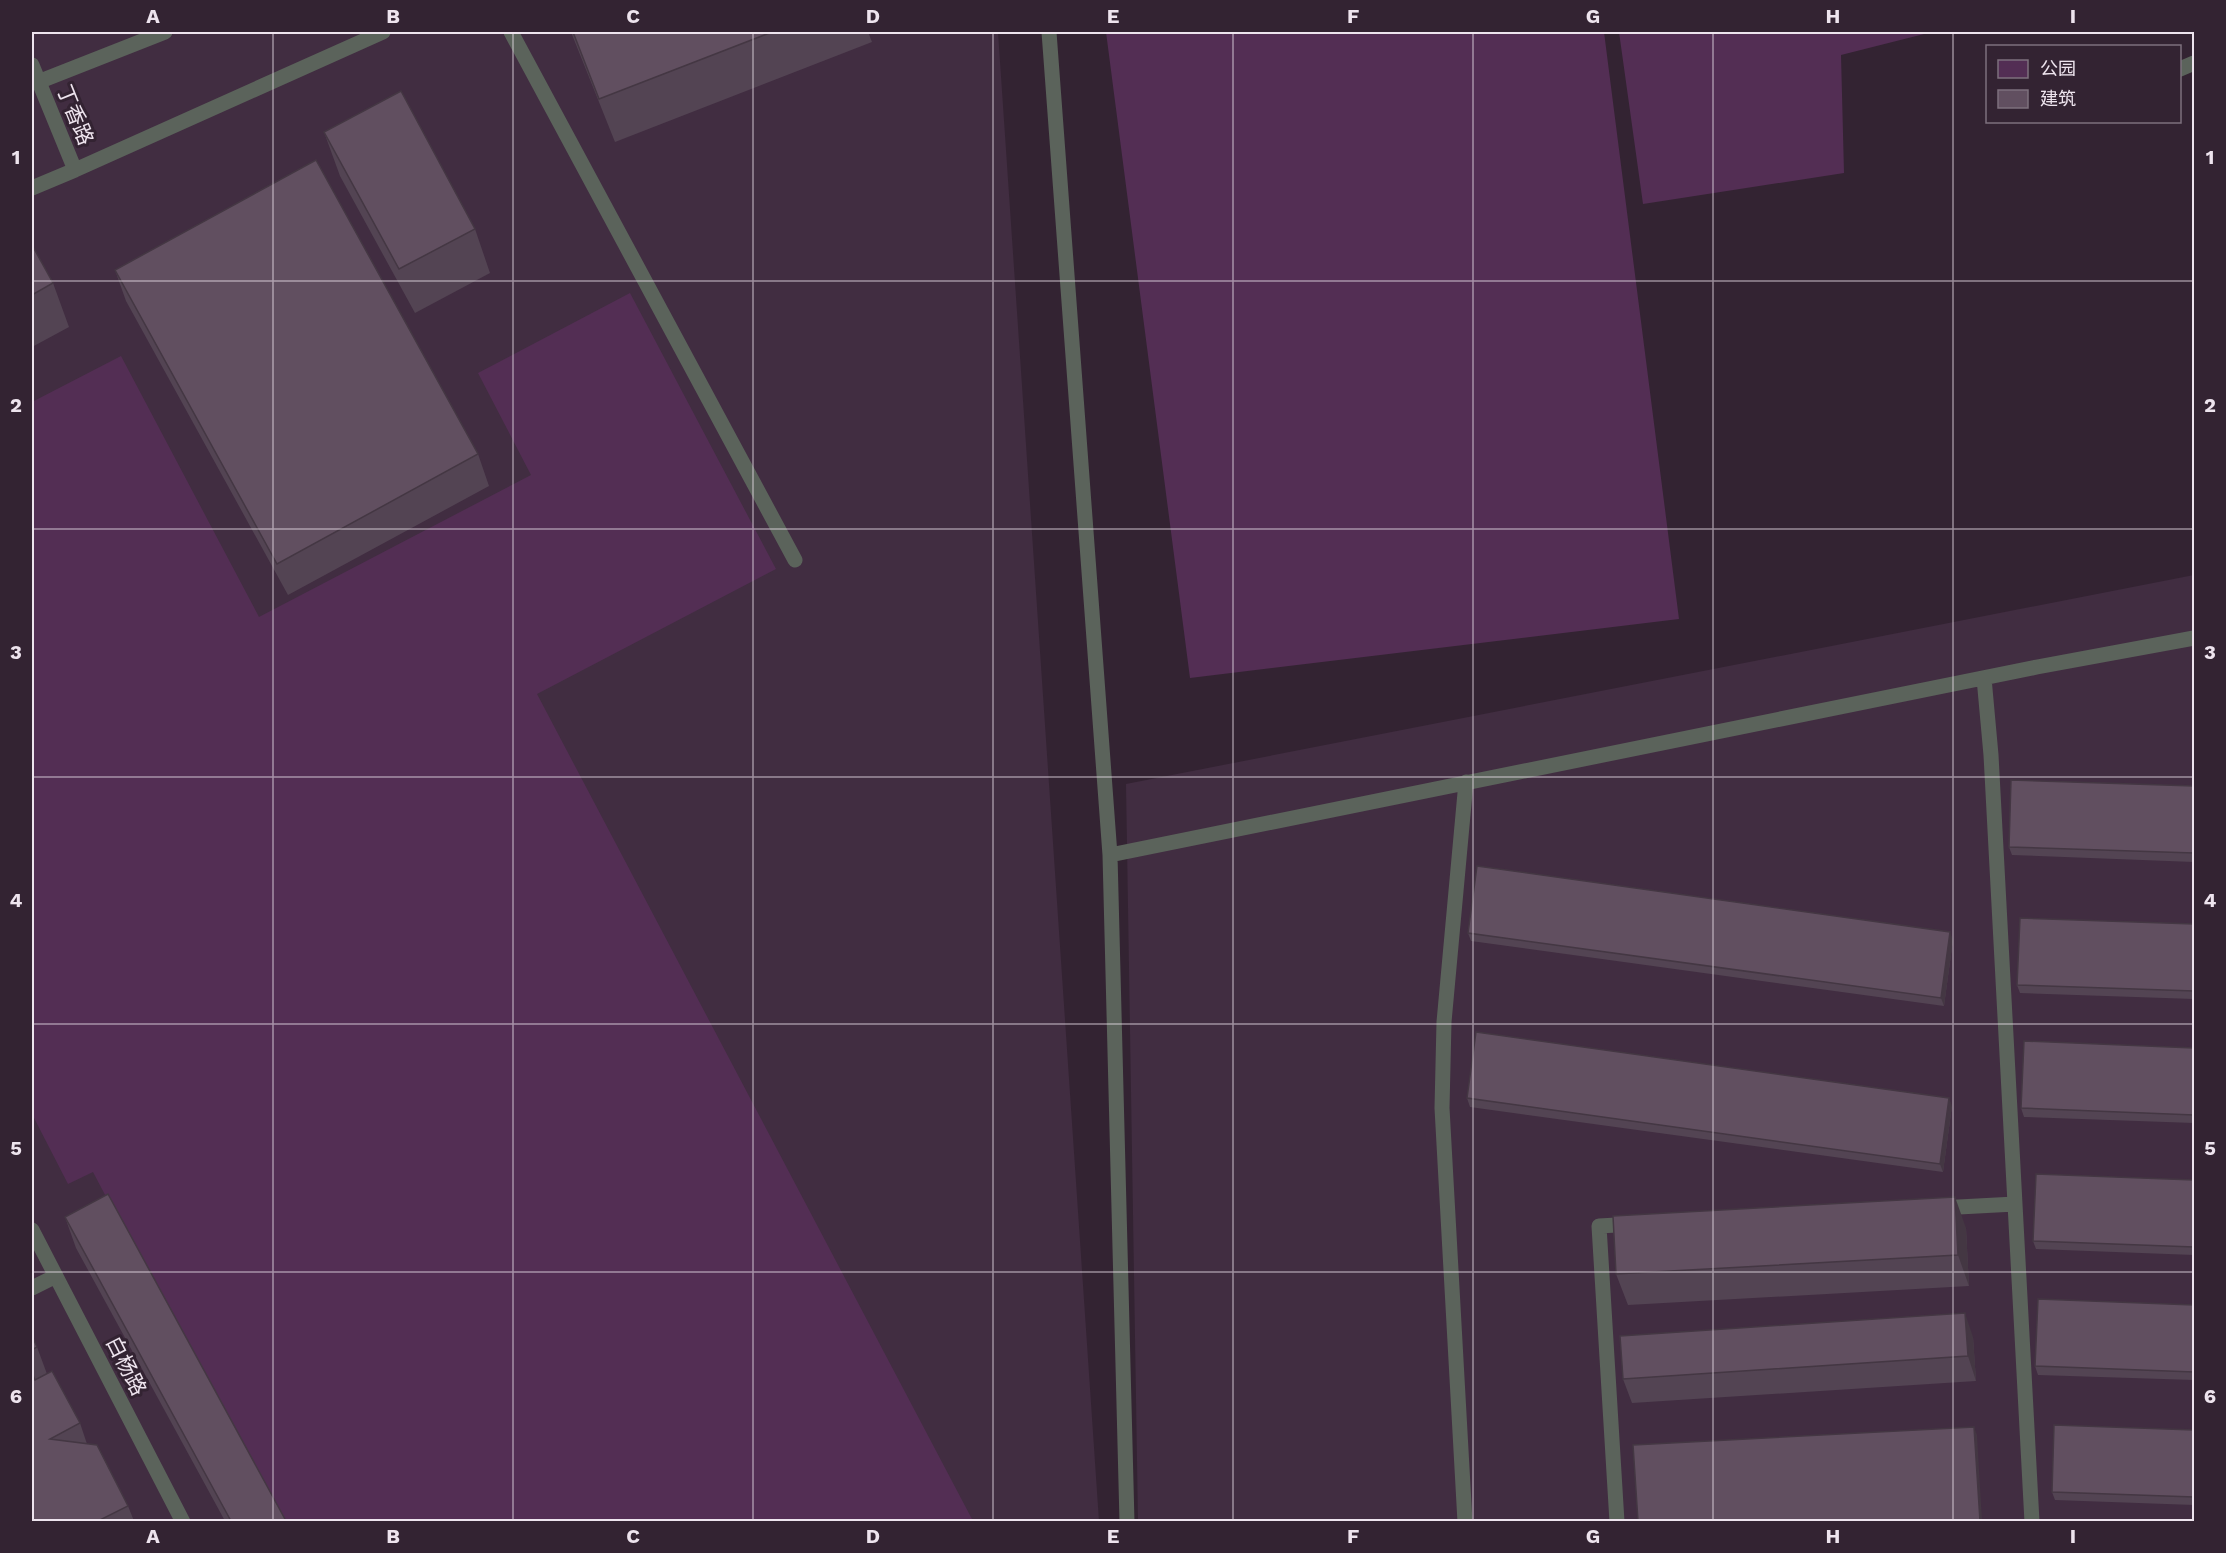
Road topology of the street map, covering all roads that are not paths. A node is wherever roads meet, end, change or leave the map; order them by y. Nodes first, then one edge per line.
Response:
1 (165, 32) edge
2 (383, 32) edge
3 (511, 32) edge
4 (1049, 32) edge
5 (32, 65) edge
6 (38, 81) junction
7 (75, 170) junction
8 (32, 188) edge
9 (795, 560) dead end
10 (2194, 638) edge
11 (1984, 678) junction
12 (1466, 782) junction
13 (1110, 855) junction
14 (2014, 1204) junction
15 (1919, 1209) edge
16 (1646, 1223) edge
17 (32, 1230) edge
18 (56, 1276) junction
19 (32, 1288) edge
20 (183, 1521) edge
21 (1127, 1521) edge
22 (1465, 1521) edge
23 (1617, 1521) edge
24 (2032, 1521) edge

1 - 6 lane
2 - 7 lane
3 - 9 lane
4 - 13 lane
5 - 6 lane, 丁香路
6 - 7 lane, 丁香路
7 - 8 lane, 丁香路
10 - 11 lane
11 - 12 lane
11 - 14 lane
12 - 13 lane
12 - 22 lane
13 - 21 lane
14 - 15 lane
14 - 24 lane
16 - 23 lane
17 - 18 lane, 白杨路
18 - 19 lane
18 - 20 lane, 白杨路

